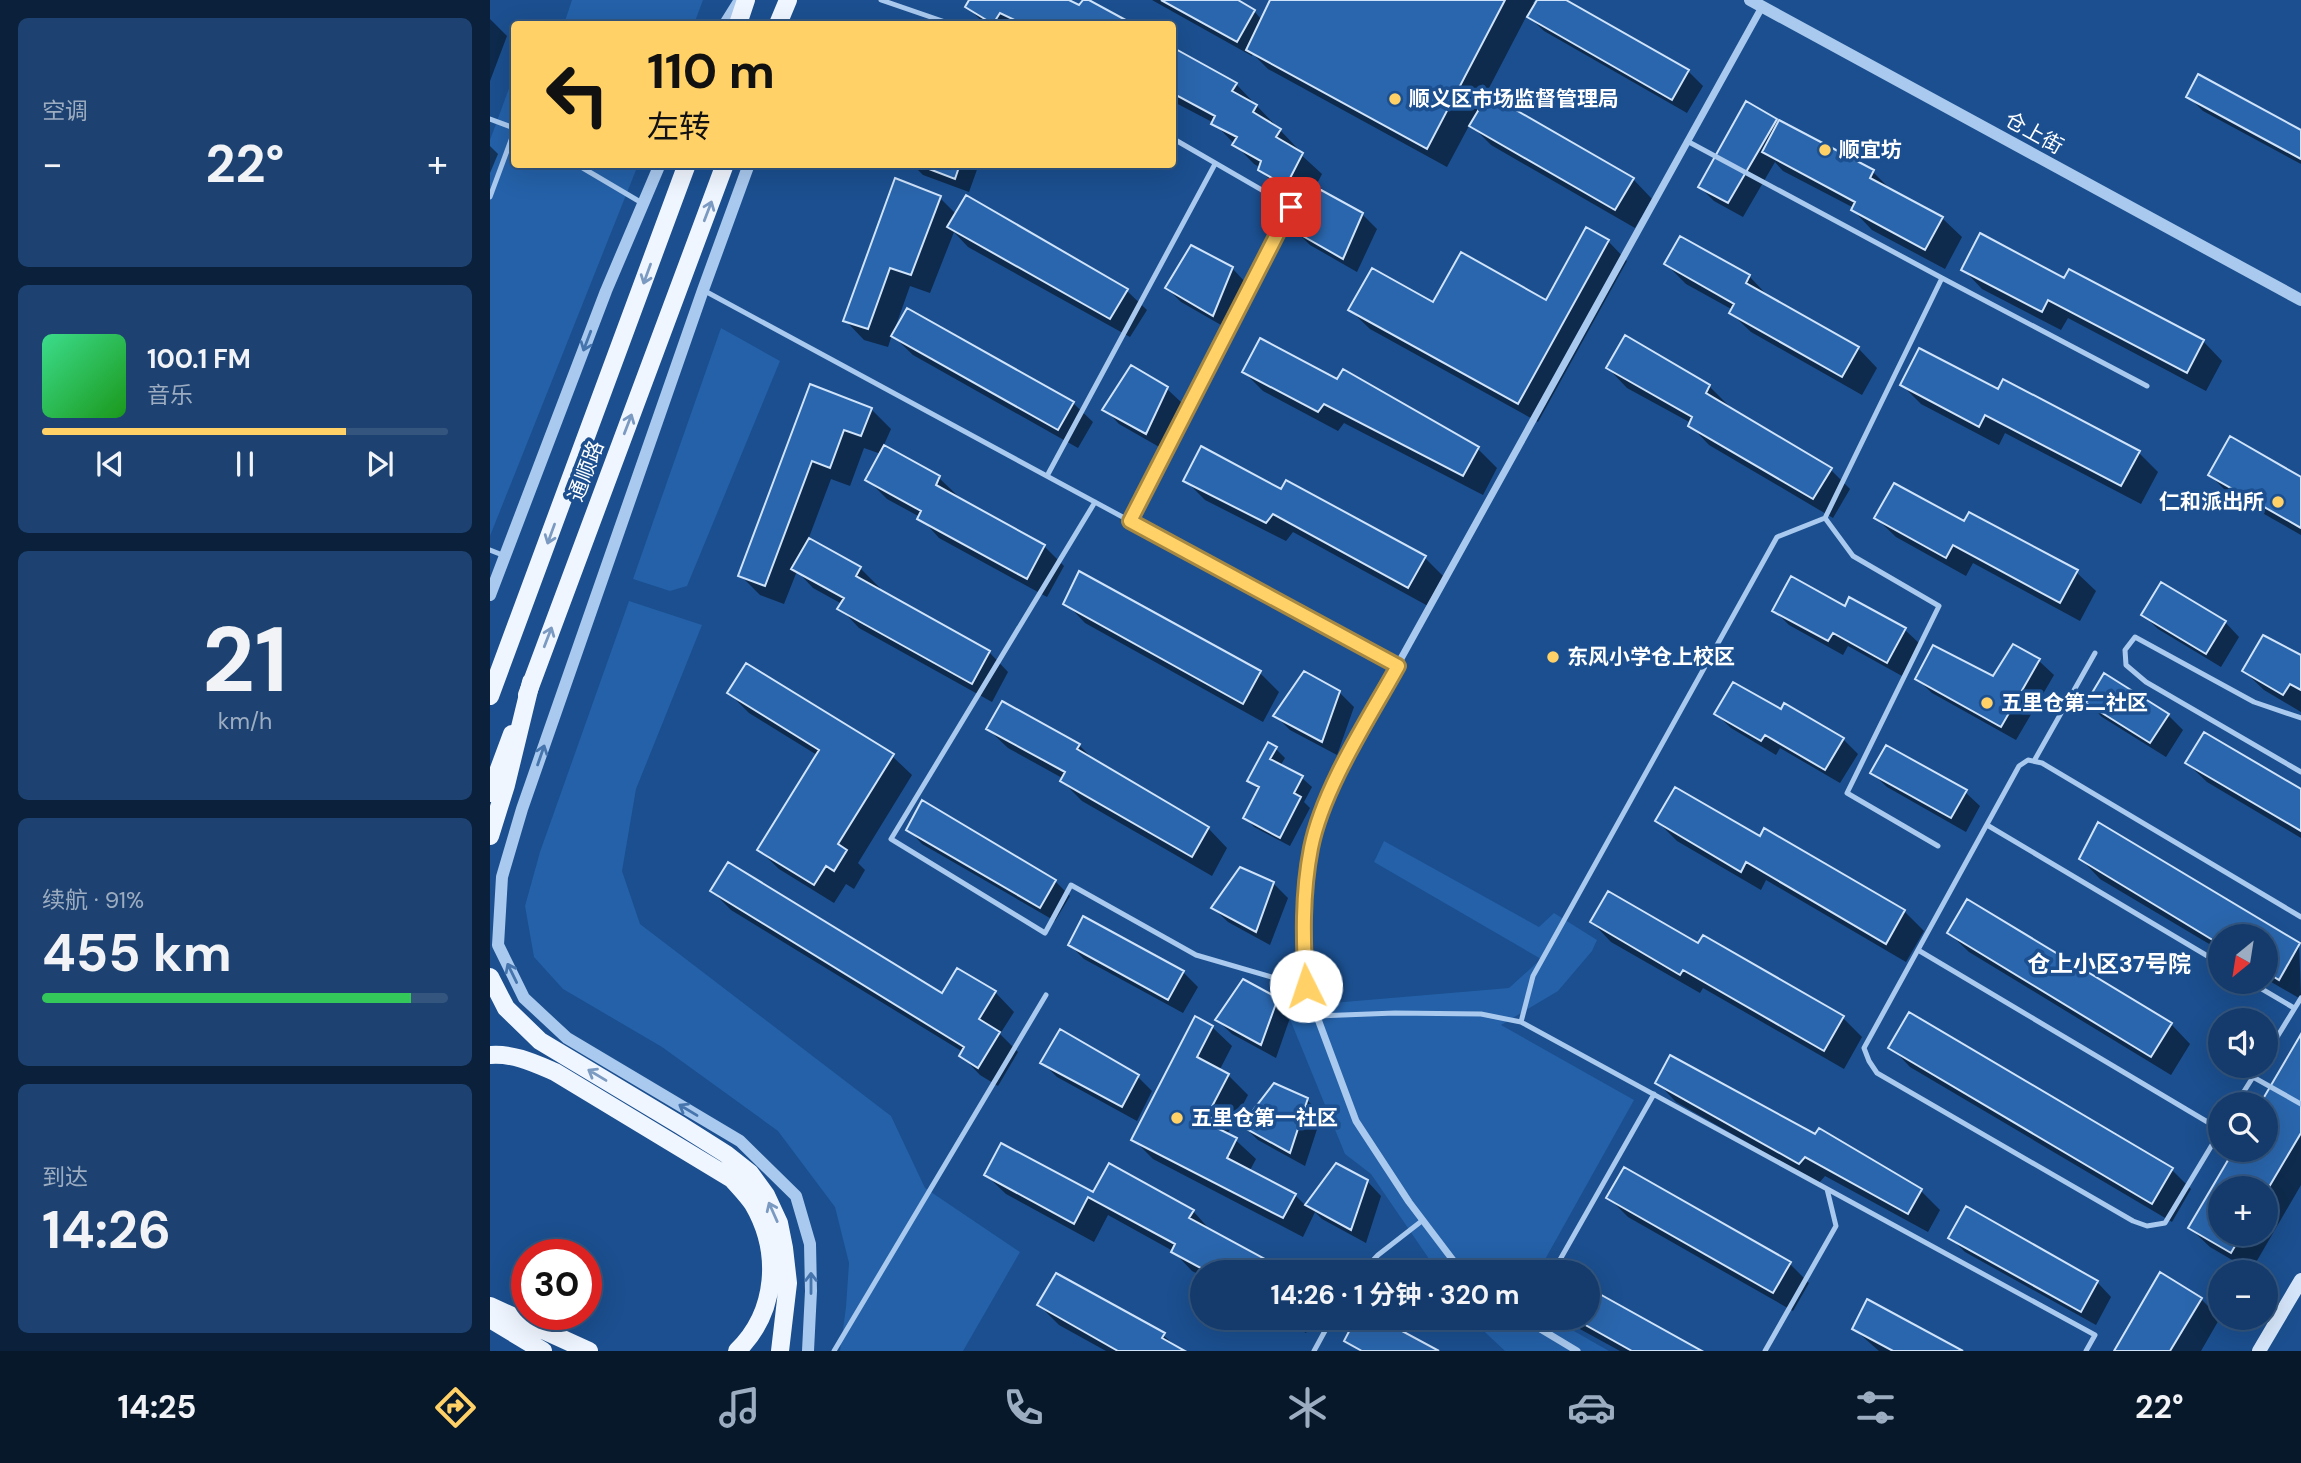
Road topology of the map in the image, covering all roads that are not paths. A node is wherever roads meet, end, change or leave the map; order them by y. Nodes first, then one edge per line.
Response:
1 (741, 0) edge
2 (746, 0) edge
3 (789, 0) edge
4 (881, 0) edge
5 (1750, 0) edge
6 (1762, 7) junction
7 (728, 21) edge
8 (739, 21) edge
9 (780, 21) edge
10 (787, 21) edge
11 (942, 21) edge
12 (490, 119) edge
13 (511, 129) edge
14 (511, 138) edge
15 (1176, 140) edge
16 (1687, 141) junction
17 (1215, 164) junction
18 (583, 168) edge
19 (658, 168) edge
20 (686, 168) edge
21 (724, 168) edge
22 (747, 168) edge
23 (490, 197) edge
24 (642, 204) junction
25 (1942, 278) junction
26 (703, 290) junction
27 (2301, 300) edge
28 (2147, 386) dead end
29 (1047, 476) junction
30 (1094, 502) junction
31 (1825, 518) junction
32 (1130, 521) junction
33 (490, 550) edge
34 (505, 556) junction
35 (490, 594) edge
36 (2095, 653) dead end
37 (503, 662) junction
38 (1398, 666) junction
39 (531, 682) junction
40 (490, 690) edge
41 (490, 696) edge
42 (2301, 718) edge
43 (2034, 761) junction
44 (2301, 772) edge
45 (490, 793) edge
46 (1987, 825) junction
47 (490, 836) edge
48 (1938, 846) dead end
49 (2301, 917) edge
50 (1918, 950) junction
51 (2208, 956) edge
52 (490, 977) edge
53 (1306, 986) junction
54 (2270, 994) edge
55 (1046, 995) dead end
56 (2301, 998) edge
57 (2294, 1008) junction
58 (1317, 1016) junction
59 (1521, 1022) junction
60 (2278, 1035) edge
61 (490, 1055) edge
62 (2255, 1078) edge
63 (1654, 1094) junction
64 (2301, 1104) edge
65 (2208, 1122) edge
66 (2208, 1152) edge
67 (1826, 1188) junction
68 (1423, 1220) junction
69 (1373, 1260) edge
70 (1453, 1260) edge
71 (1560, 1260) edge
72 (2301, 1280) edge
73 (490, 1306) edge
74 (490, 1319) edge
75 (1325, 1330) edge
76 (1543, 1330) edge
77 (543, 1351) edge
78 (589, 1351) edge
79 (737, 1351) edge
80 (780, 1351) edge
81 (808, 1351) edge
82 (834, 1351) edge
83 (1314, 1351) edge
84 (1576, 1351) edge
85 (1765, 1351) edge
86 (2085, 1351) edge
87 (2259, 1351) edge

1 - 7 street
2 - 8 main road
3 - 9 main road
3 - 10 street
4 - 11 lane
5 - 6 street, 仓上街
6 - 16 street
6 - 27 street, 仓上街
12 - 13 lane
14 - 23 lane
15 - 17 lane
16 - 25 lane
16 - 38 street
17 - 29 lane
17 - 32 lane
18 - 24 lane
19 - 24 street
20 -> 37 main road, 通顺路
39 -> 21 main road, 通顺路
22 - 26 street
24 -> 34 street
25 - 28 lane
25 - 31 lane
26 - 29 lane
81 -> 26 street
29 - 30 lane
30 - 32 lane
30 - 53 lane
31 - 48 lane
31 - 59 lane
32 - 38 lane
33 - 34 lane
34 - 35 street
36 - 43 lane
37 - 40 main road
37 - 41 main road, 通顺路
38 - 53 street
39 - 45 main road, 通顺路, bridge
39 - 47 main road, bridge
42 - 44 lane
43 - 46 lane
43 - 49 lane
46 - 50 lane
46 - 51 lane
50 - 65 lane
50 - 66 lane
80 -> 52 main road
53 - 58 street
54 - 57 lane
55 - 82 lane
56 - 57 lane
57 - 60 lane
58 - 59 lane
58 - 68 street
59 - 63 lane
61 - 79 main road
62 - 64 lane
63 - 67 lane
63 - 71 lane
67 - 85 lane
67 - 86 lane
68 - 69 lane
68 - 70 street
72 - 87 main road
73 - 78 main road
74 - 77 main road
75 - 83 lane
76 - 84 street

